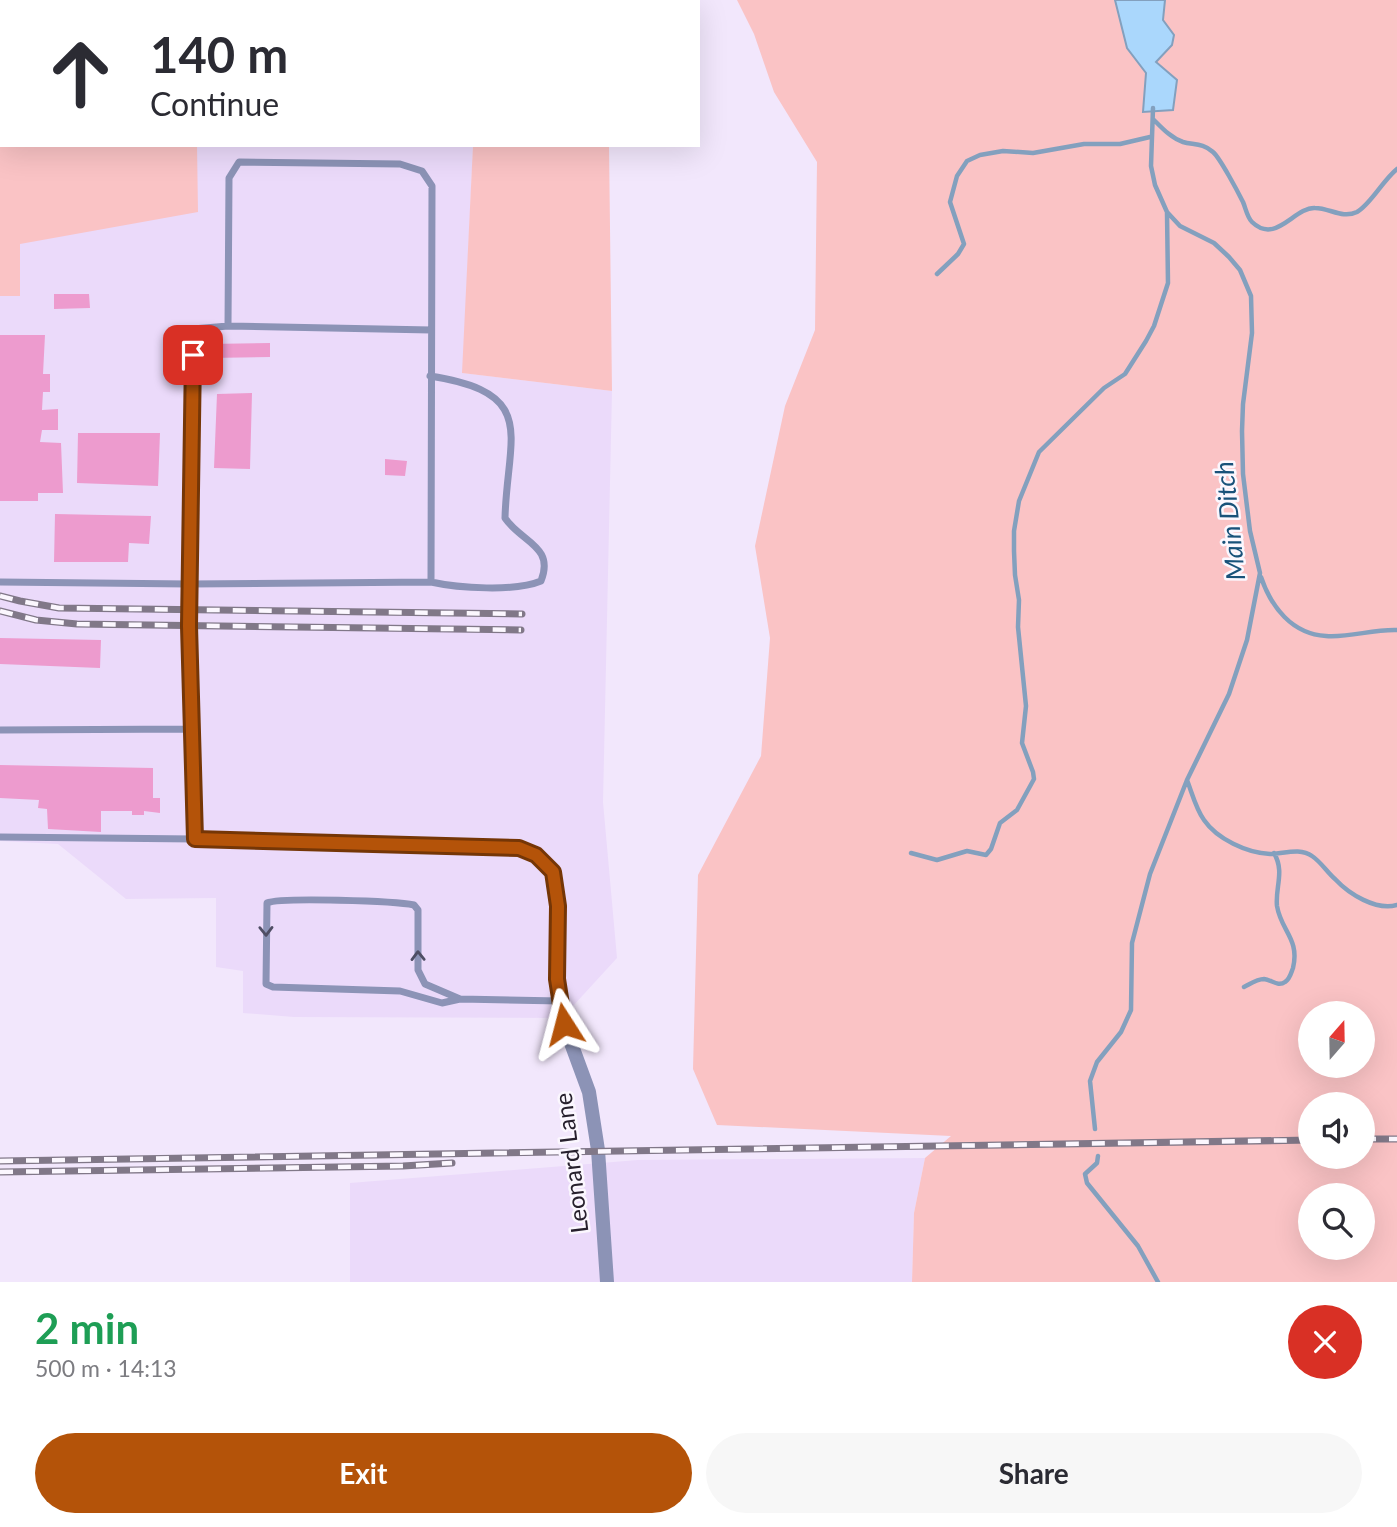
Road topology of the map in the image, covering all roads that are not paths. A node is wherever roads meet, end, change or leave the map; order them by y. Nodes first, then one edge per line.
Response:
1 (228, 326) junction
2 (431, 330) junction
3 (430, 376) junction
4 (0, 582) edge
5 (431, 582) junction
6 (189, 584) junction
7 (192, 729) junction
8 (0, 730) edge
9 (0, 836) edge
10 (195, 839) junction
11 (440, 846) joint
12 (460, 999) junction
13 (560, 1001) junction
14 (607, 1282) edge

1 - 2 lane
1 - 2 lane
1 - 6 lane
2 - 3 lane
3 - 5 lane
3 - 5 lane
4 - 6 lane
5 - 6 lane
6 - 7 lane
7 - 8 lane
7 - 10 lane
9 - 10 lane
10 - 11 lane
11 - 13 street, Leonard Lane
12 -> 12 lane
12 - 13 lane
13 - 14 street, Leonard Lane

